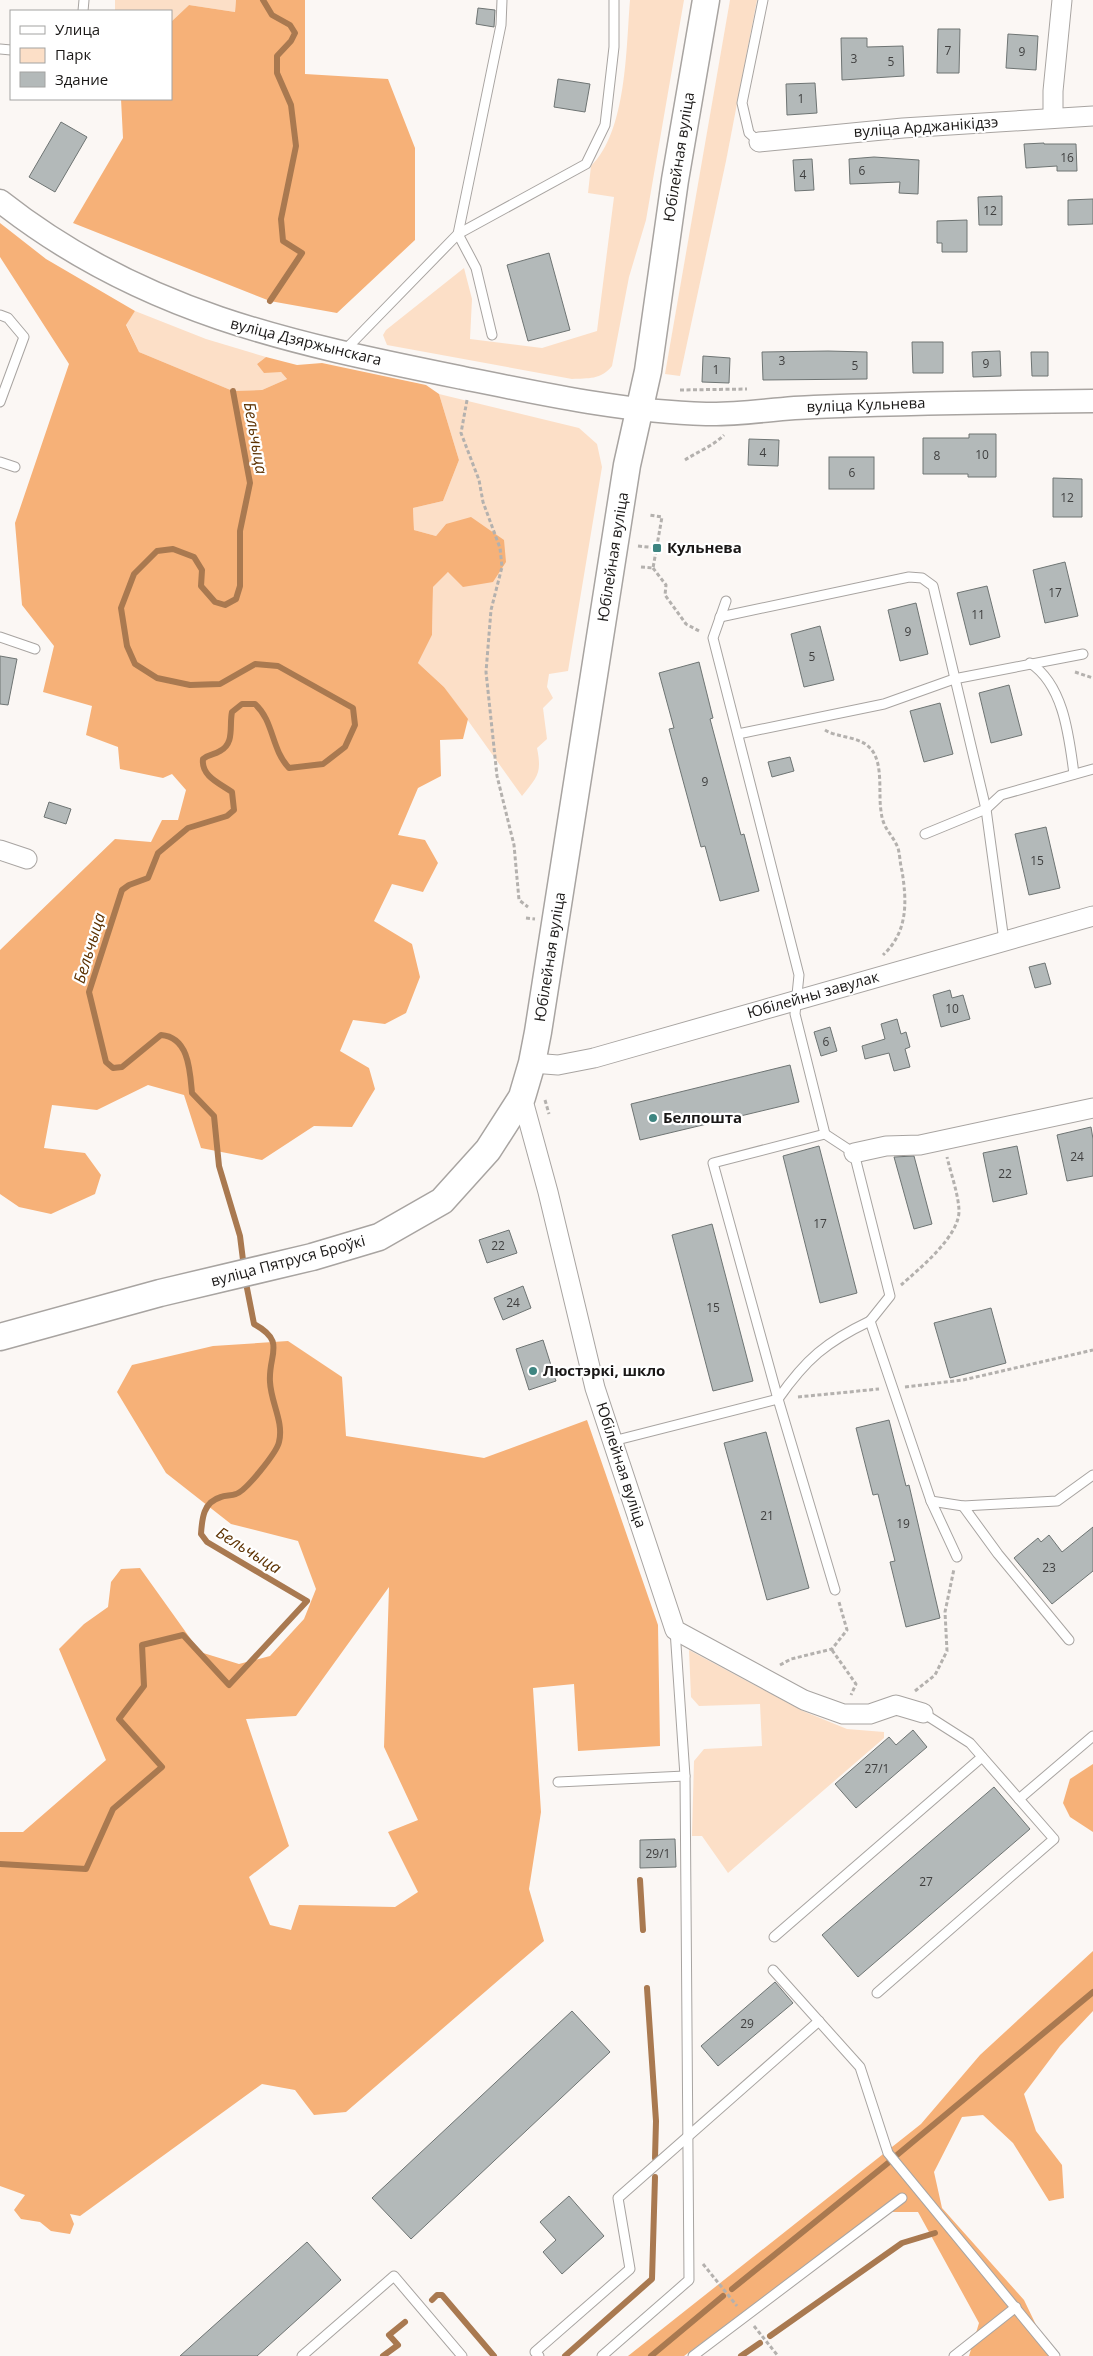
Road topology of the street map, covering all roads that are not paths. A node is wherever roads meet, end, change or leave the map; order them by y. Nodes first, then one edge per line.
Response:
1 (502, 0) edge
2 (614, 0) edge
3 (706, 0) edge
4 (763, 0) edge
5 (1062, 0) edge
6 (1093, 116) edge
7 (1053, 118) junction
8 (759, 142) joint
9 (0, 201) edge
10 (458, 234) junction
11 (0, 315) edge
12 (492, 335) dead end
13 (342, 354) junction
14 (1093, 401) edge
15 (0, 402) edge
16 (640, 410) junction
17 (0, 462) edge
18 (15, 467) dead end
19 (726, 601) dead end
20 (720, 617) junction
21 (0, 637) edge
22 (35, 649) dead end
23 (1083, 654) dead end
24 (1030, 663) junction
25 (954, 679) junction
26 (738, 734) junction
27 (1093, 769) edge
28 (1074, 774) junction
29 (986, 809) junction
30 (925, 834) dead end
31 (0, 850) edge
32 (27, 859) dead end
33 (1093, 916) edge
34 (1004, 941) junction
35 (796, 1000) junction
36 (532, 1063) junction
37 (522, 1097) junction
38 (1093, 1108) edge
39 (826, 1134) junction
40 (854, 1153) junction
41 (870, 1320) junction
42 (0, 1337) edge
43 (778, 1399) junction
44 (613, 1441) junction
45 (1093, 1475) edge
46 (932, 1501) junction
47 (963, 1506) junction
48 (957, 1557) road end
49 (835, 1590) road end
50 (675, 1630) junction
51 (1069, 1640) dead end
52 (923, 1713) joint
53 (1093, 1736) edge
54 (982, 1757) junction
55 (685, 1776) junction
56 (558, 1782) dead end
57 (1019, 1799) junction
58 (774, 1938) dead end
59 (773, 1970) dead end
60 (877, 1993) dead end
61 (819, 2021) junction
62 (687, 2138) junction
63 (902, 2198) dead end
64 (1016, 2307) junction
65 (302, 2356) edge
66 (462, 2356) edge
67 (539, 2356) edge
68 (602, 2356) edge
69 (694, 2356) edge
70 (954, 2356) edge
71 (1055, 2356) edge

1 - 10 lane
2 - 10 lane
3 - 16 main road, Юбілейная вуліца
4 - 8 lane
5 - 7 street
6 - 7 street, вуліца Арджанікідзэ
7 - 8 street, вуліца Арджанікідзэ
9 - 13 street, вуліца Дзяржынскага
10 - 12 lane
10 - 13 lane
11 - 15 lane
13 - 16 street, вуліца Дзяржынскага
14 - 16 street, вуліца Кульнева
16 - 36 main road, Юбілейная вуліца
17 - 18 lane
19 - 20 lane
20 - 25 lane
20 - 26 lane
21 - 22 lane
23 - 24 lane
24 - 25 lane
24 - 28 lane
25 - 26 lane
25 - 29 lane
26 - 35 lane
27 - 28 lane
28 - 29 lane
29 - 30 lane
29 - 34 lane
31 - 32 street
33 - 34 street, Юбілейны завулак
34 - 35 street, Юбілейны завулак
35 - 36 street, Юбілейны завулак
35 - 39 lane
36 - 37 main road, Юбілейная вуліца
37 - 42 main road, вуліца Пятруся Броўкі
37 - 44 street, Юбілейная вуліца
38 - 40 street
39 - 40 lane
39 - 43 lane
40 - 41 lane
41 - 43 lane
41 - 46 lane
43 - 44 lane
43 - 49 lane
44 - 50 street, Юбілейная вуліца
45 - 47 lane
46 - 47 lane
46 - 48 lane
47 - 51 lane
50 - 52 street
50 - 55 lane
52 - 54 lane
53 - 57 lane
54 - 57 lane
54 - 58 lane
55 - 56 lane
55 - 62 lane
57 - 60 lane
59 - 61 lane
61 - 62 lane
61 - 64 lane
62 - 67 lane
62 - 68 lane
63 - 69 lane
64 - 70 lane
64 - 71 lane
65 - 66 lane

